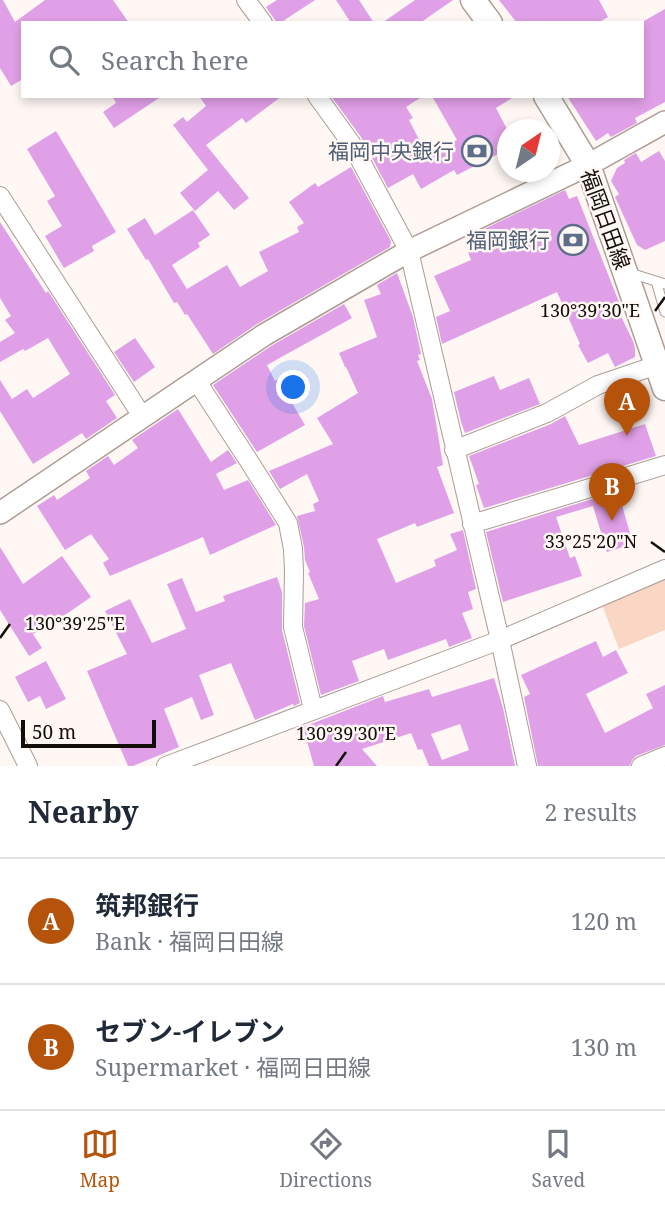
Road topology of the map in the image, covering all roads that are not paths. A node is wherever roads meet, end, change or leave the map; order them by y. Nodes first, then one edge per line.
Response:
1 (246, 0) edge
2 (473, 0) edge
3 (262, 21) edge
4 (489, 21) edge
5 (318, 98) edge
6 (547, 98) edge
7 (665, 122) edge
8 (587, 165) junction
9 (0, 196) edge
10 (409, 251) junction
11 (625, 272) junction
12 (660, 282) edge
13 (665, 312) edge
14 (657, 365) junction
15 (196, 380) junction
16 (665, 388) edge
17 (142, 416) junction
18 (454, 450) junction
19 (665, 465) edge
20 (0, 513) edge
21 (472, 524) junction
22 (665, 569) edge
23 (500, 640) junction
24 (313, 709) junction
25 (0, 710) edge
26 (665, 756) edge
27 (28, 766) edge
28 (168, 766) edge
29 (527, 766) edge
30 (641, 766) edge

1 - 3 street
2 - 4 main road
5 - 10 street
6 - 8 main road, 福岡日田線
7 - 8 street
8 - 10 street
8 - 11 main road, 福岡日田線
9 - 17 street
10 - 15 street
10 - 18 street
11 - 12 lane
11 - 14 main road, 福岡日田線
12 - 13 lane
14 - 16 main road, 福岡日田線
14 - 18 street
15 - 17 street
15 - 24 street
17 - 20 street
18 - 21 street
19 - 21 street
21 - 23 street
22 - 23 street
23 - 24 street
23 - 29 street
24 - 28 street
25 - 27 street
26 - 30 street

